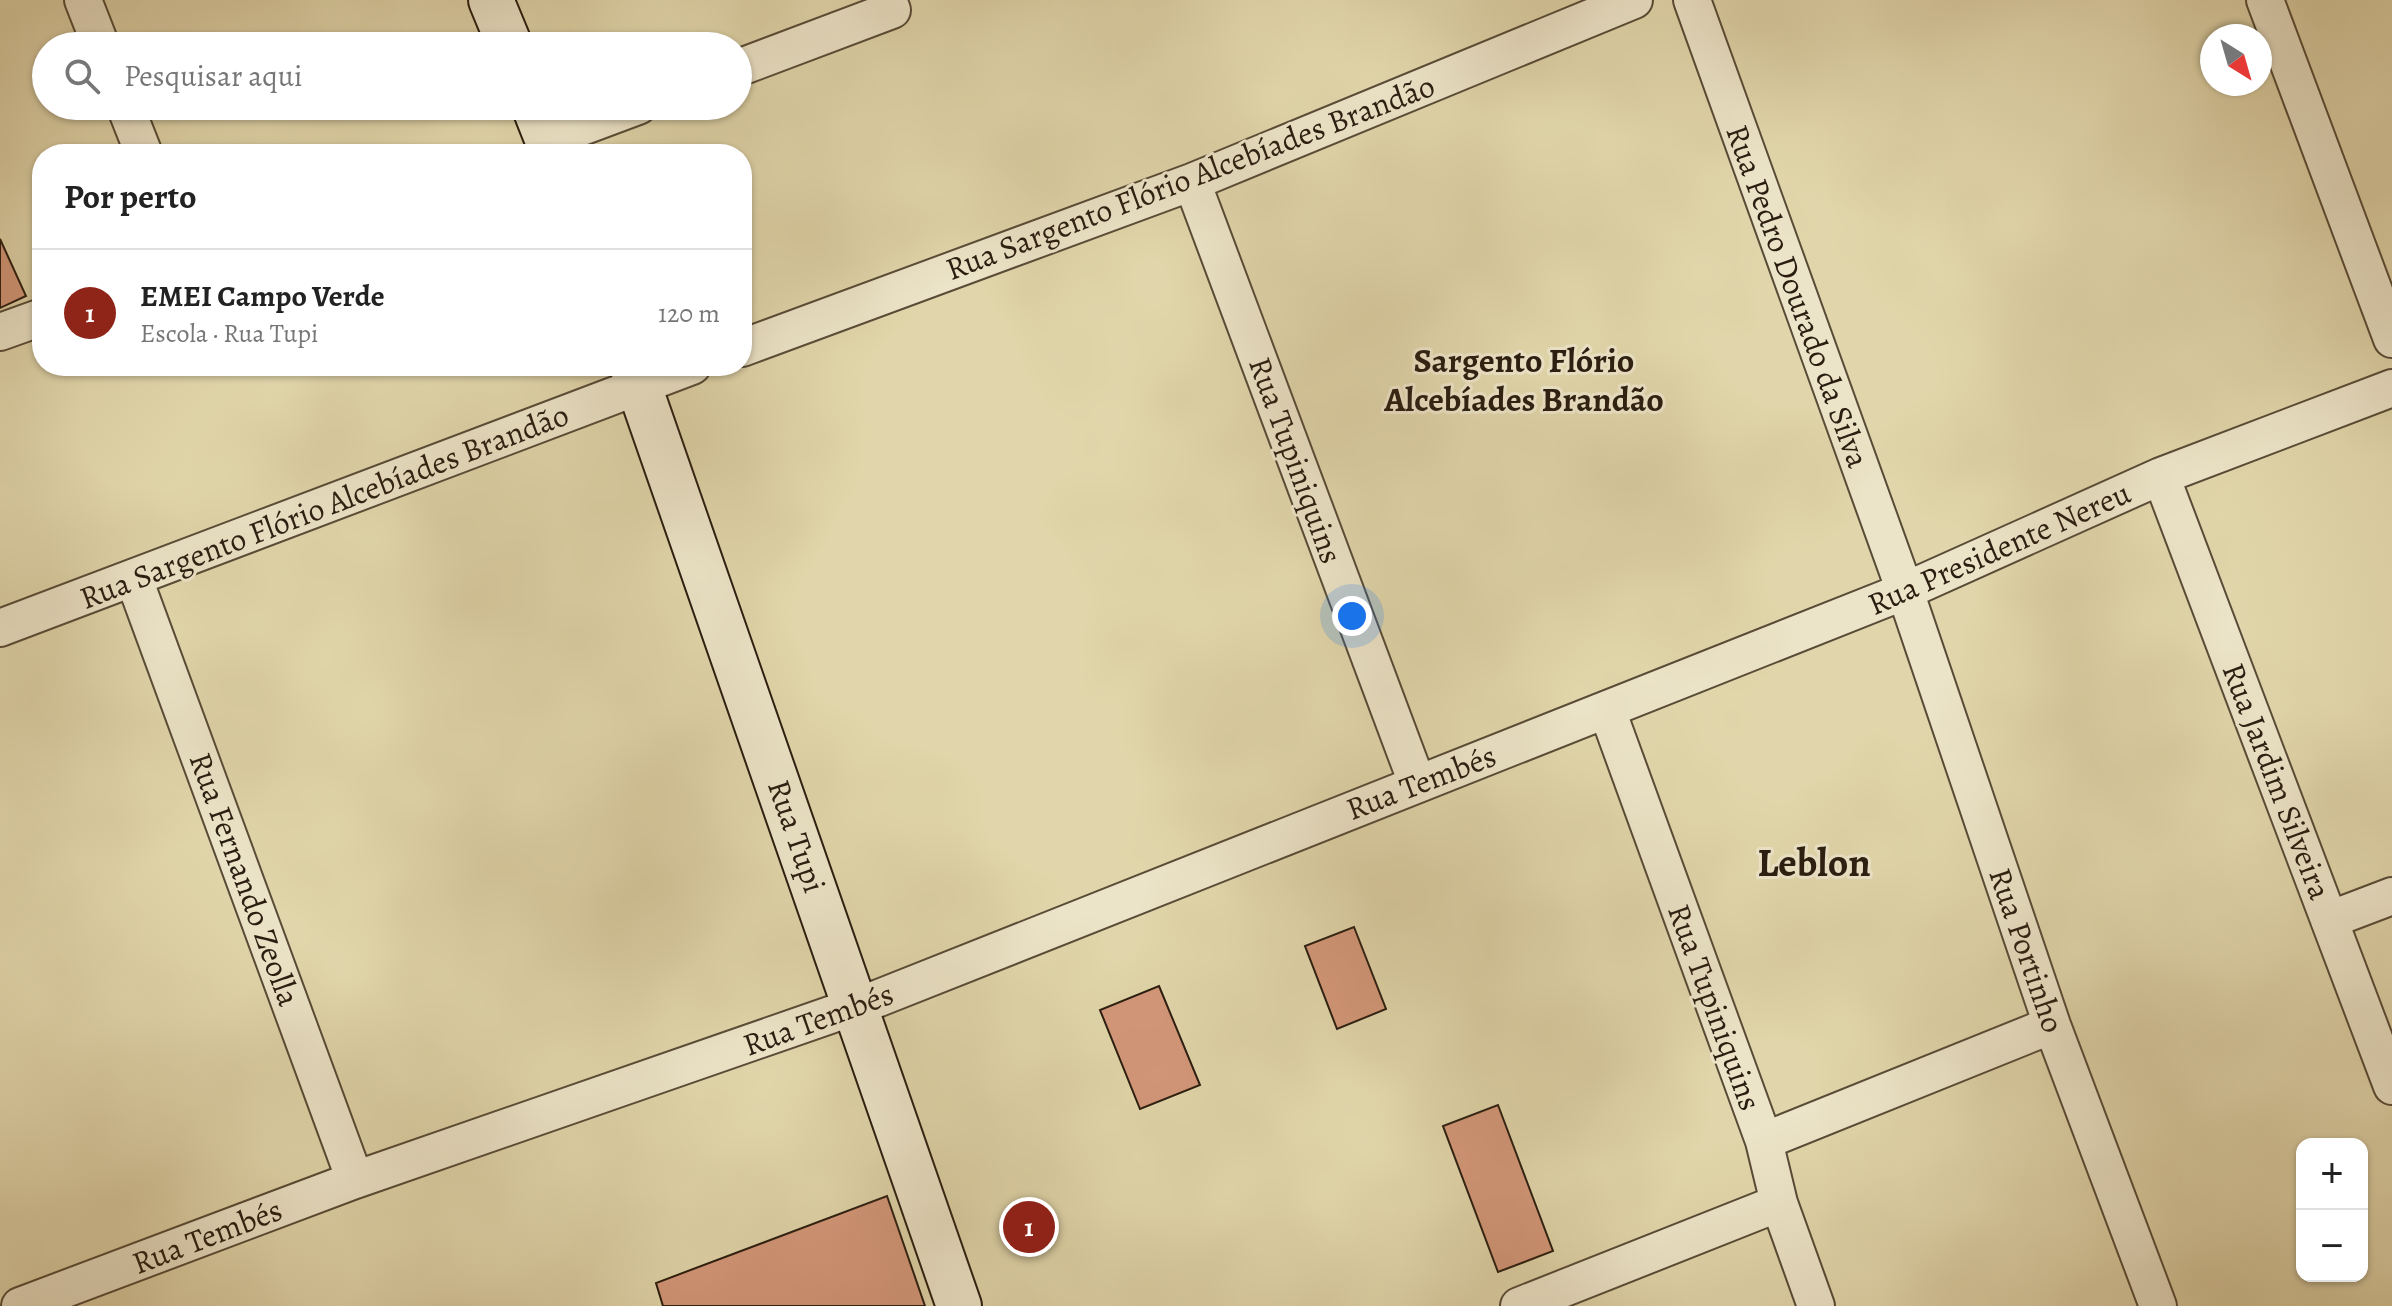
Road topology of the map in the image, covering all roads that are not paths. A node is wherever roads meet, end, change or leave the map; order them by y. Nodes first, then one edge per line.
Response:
1 (83, 0) edge
2 (491, 0) edge
3 (1634, 0) edge
4 (1692, 0) edge
5 (2265, 0) edge
6 (890, 5) edge
7 (96, 32) edge
8 (504, 32) edge
9 (752, 62) edge
10 (131, 120) edge
11 (590, 120) edge
12 (545, 133) edge
13 (140, 144) edge
14 (1192, 182) junction
15 (32, 321) edge
16 (0, 332) edge
17 (2392, 339) edge
18 (752, 344) edge
19 (636, 376) edge
20 (2392, 388) edge
21 (2161, 476) junction
22 (134, 579) junction
23 (1905, 591) junction
24 (0, 628) edge
25 (1607, 710) junction
26 (1417, 783) junction
27 (2392, 896) edge
28 (2329, 920) junction
29 (856, 1005) junction
30 (2052, 1025) junction
31 (2392, 1086) edge
32 (1764, 1141) junction
33 (355, 1180) junction
34 (1779, 1203) junction
35 (109, 1291) edge
36 (20, 1306) edge
37 (959, 1306) edge
38 (1519, 1306) edge
39 (1816, 1306) edge
40 (2158, 1306) edge

1 - 7 street
2 - 8 street
3 - 14 street, Rua Sargento Flório Alcebíades Brandão
4 - 23 street, Rua Pedro Dourado da Silva
5 - 17 street
6 - 9 street
10 - 13 street
11 - 12 street
14 - 18 street, Rua Sargento Flório Alcebíades Brandão
14 - 26 street, Rua Tupiniquins
15 - 16 street
19 - 22 street, Rua Sargento Flório Alcebíades Brandão
19 - 29 street, Rua Tupi
20 - 21 street, Rua Presidente Nereu
21 - 23 street, Rua Presidente Nereu
21 - 28 street, Rua Jardim Silveira
22 - 24 street, Rua Sargento Flório Alcebíades Brandão
22 - 33 street, Rua Fernando Zeolla
23 - 25 street, Rua Presidente Nereu
23 - 30 street, Rua Portinho
25 - 26 street, Rua Tembés
25 - 32 street, Rua Tupiniquins
26 - 29 street, Rua Tembés
27 - 28 street
28 - 31 street, Rua Jardim Silveira
29 - 33 street, Rua Tembés
29 - 37 street, Rua Tupi
30 - 32 street
30 - 40 street, Rua Portinho
32 - 34 street, Rua Tupiniquins
33 - 35 street, Rua Tembés
34 - 38 street
34 - 39 street, Rua Tupiniquins
35 - 36 street, Rua Tembés

